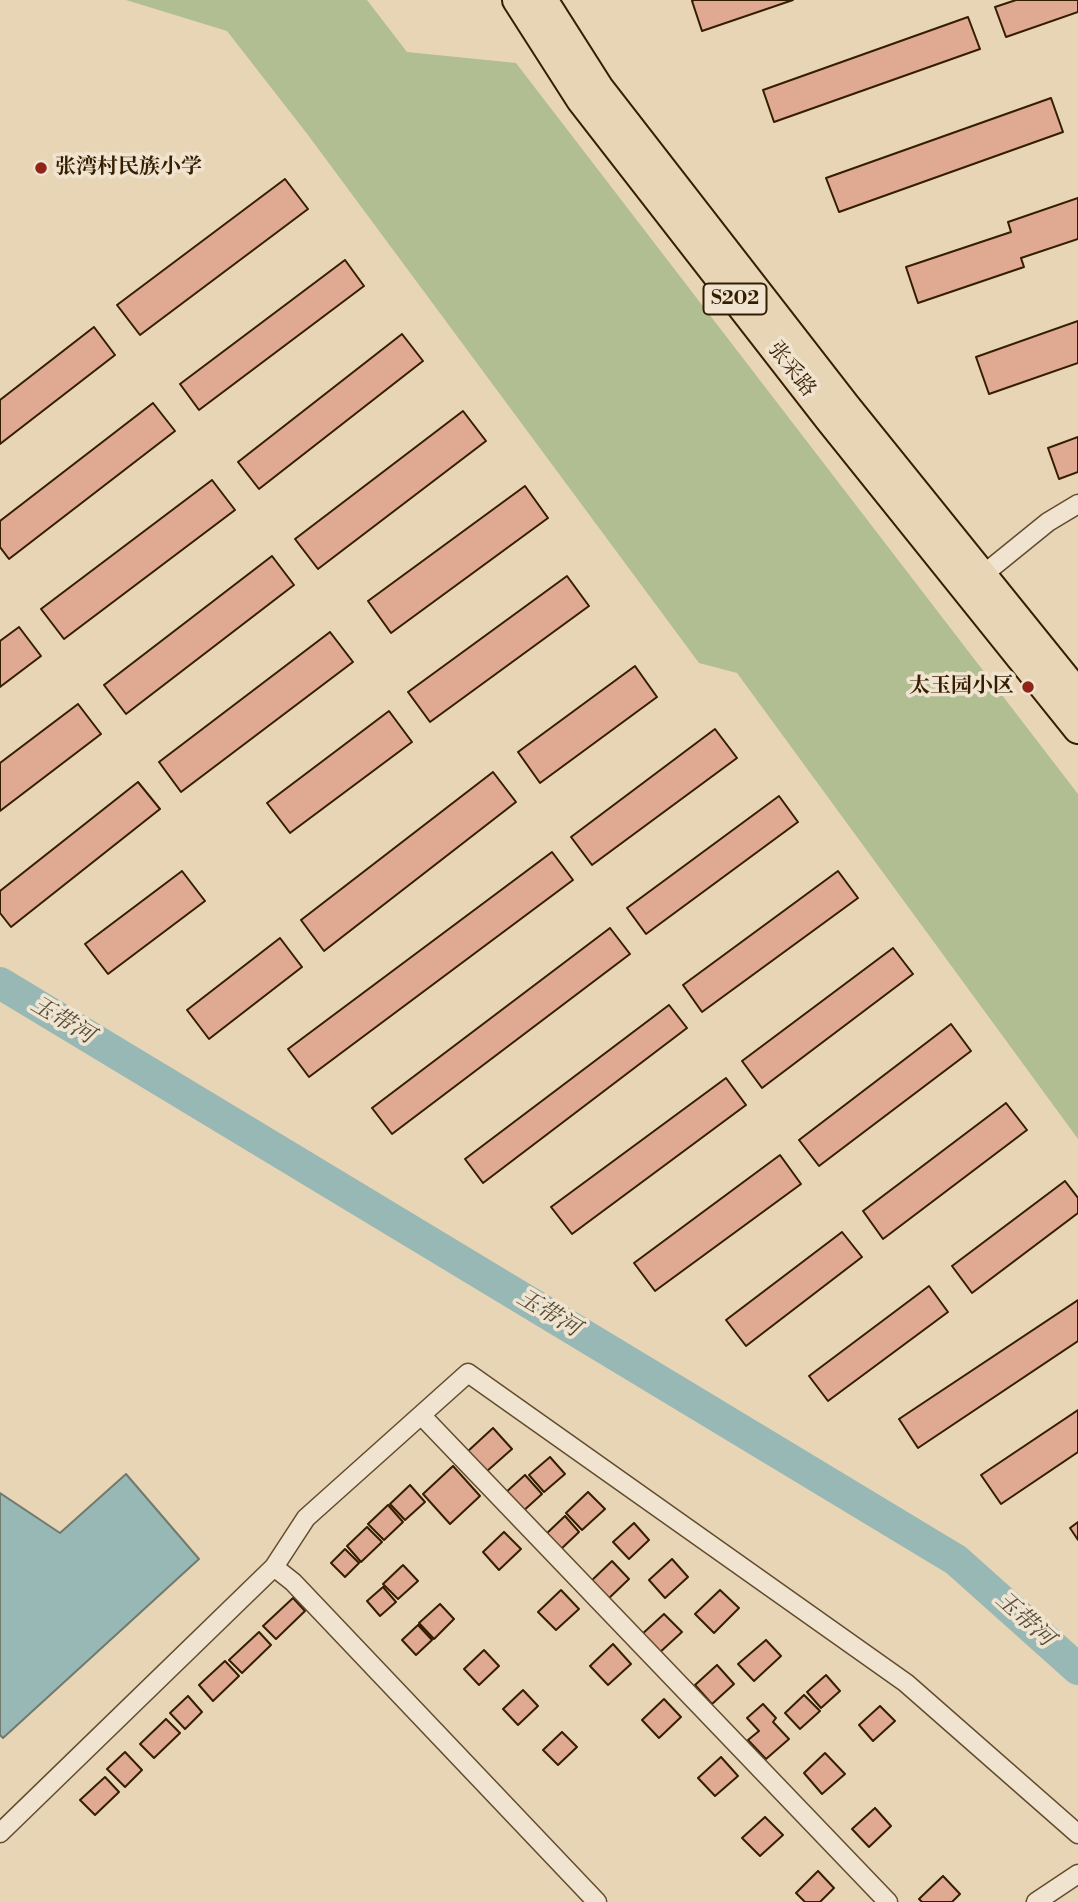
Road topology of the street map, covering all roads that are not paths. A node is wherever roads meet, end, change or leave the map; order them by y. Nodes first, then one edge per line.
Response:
1 (517, 0) edge
2 (543, 0) edge
3 (1078, 505) edge
4 (974, 582) junction
5 (1078, 694) edge
6 (1078, 729) edge
7 (421, 1415) junction
8 (274, 1567) junction
9 (0, 1833) edge
10 (1078, 1834) edge
11 (1078, 1874) edge
12 (597, 1902) edge
13 (888, 1902) edge
14 (1036, 1902) edge

1 - 4 main road, 张采路 / S202
2 - 4 main road, 张采路 / S202
3 - 4 street
4 - 5 main road, 张采路 / S202
4 - 6 main road, 张采路 / S202
7 - 8 street
7 - 10 street
7 - 13 street
8 - 9 street
8 - 12 street
11 - 14 street

